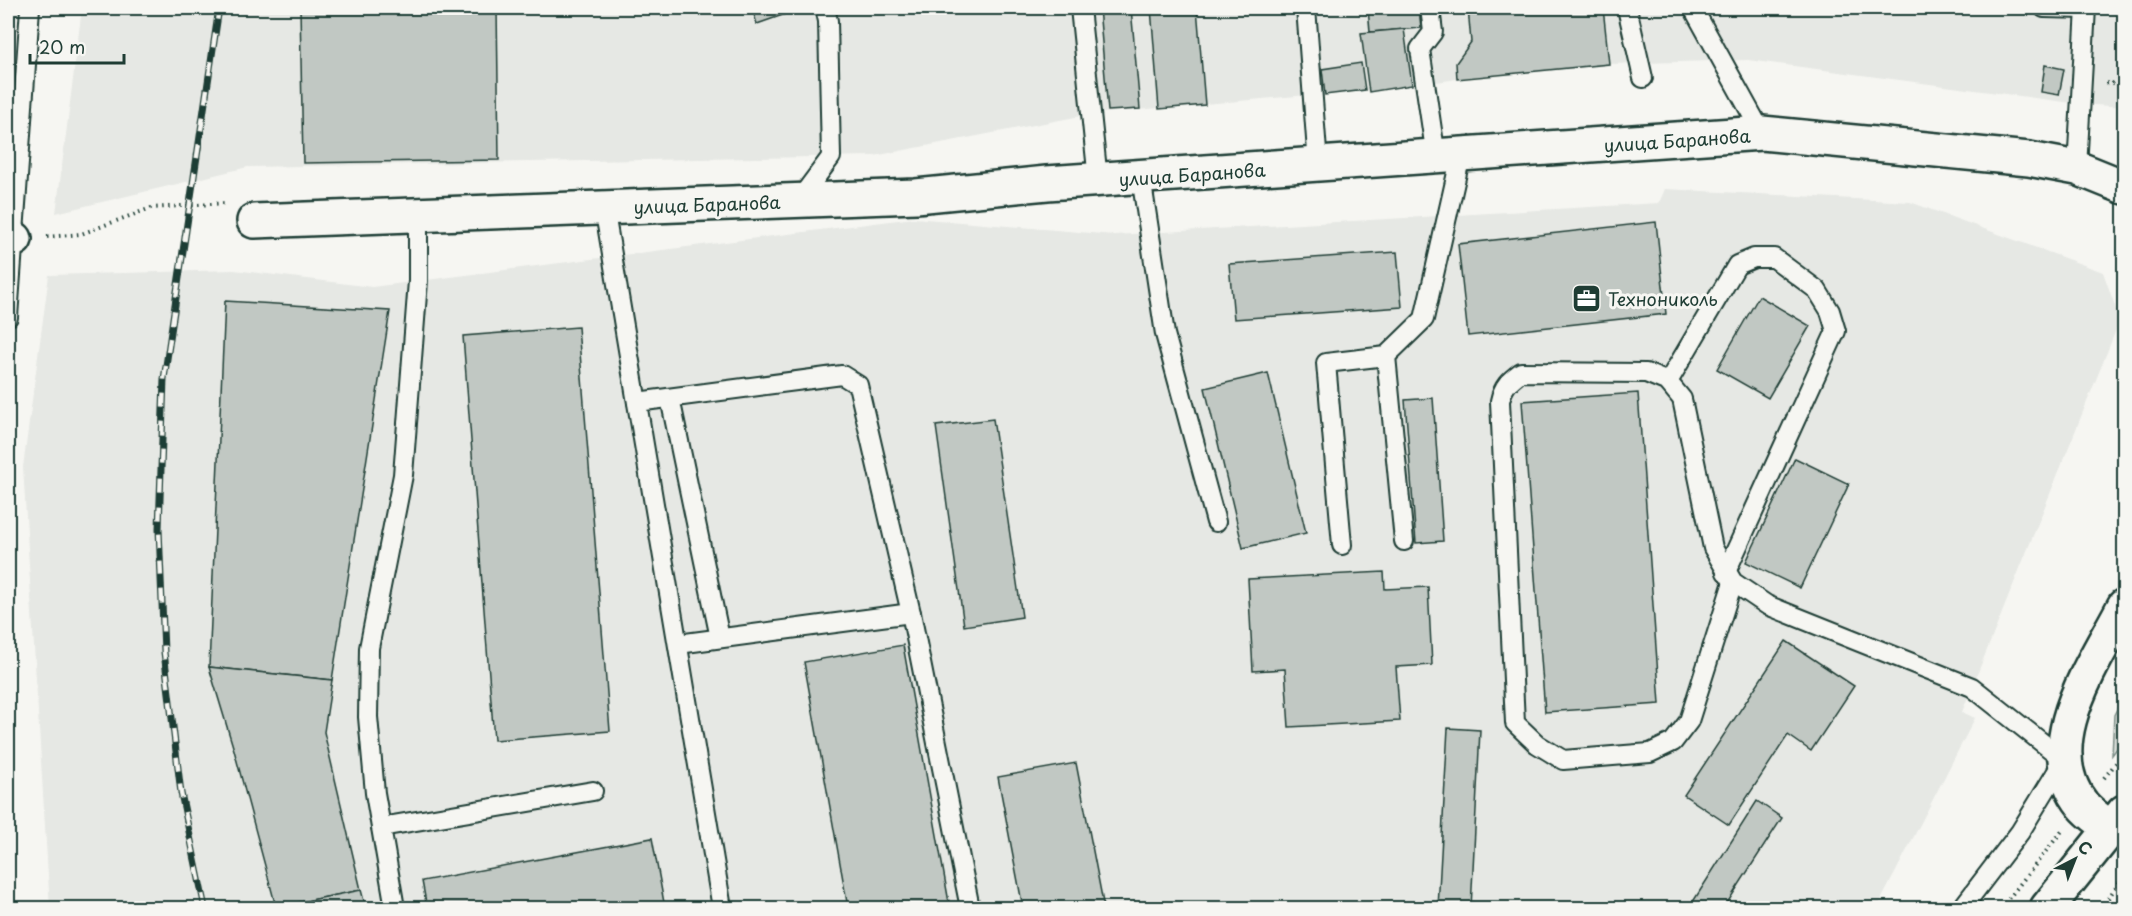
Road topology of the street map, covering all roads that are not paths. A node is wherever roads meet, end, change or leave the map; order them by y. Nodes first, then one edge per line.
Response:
1 (30, 8) edge
2 (825, 8) edge
3 (1080, 8) edge
4 (1306, 8) edge
5 (1430, 8) edge
6 (1627, 8) edge
7 (1693, 8) edge
8 (2044, 8) edge
9 (2086, 8) edge
10 (1643, 78) dead end
11 (1762, 133) junction
12 (1449, 156) junction
13 (1318, 165) junction
14 (2077, 168) junction
15 (1141, 177) junction
16 (1098, 180) junction
17 (2124, 187) edge
18 (800, 200) junction
19 (604, 207) junction
20 (418, 215) junction
21 (254, 221) road end
22 (11, 240) edge
23 (8, 317) edge
24 (1386, 356) junction
25 (1668, 382) junction
26 (670, 398) junction
27 (637, 402) junction
28 (1216, 522) dead end
29 (1404, 541) dead end
30 (1342, 545) dead end
31 (1729, 577) junction
32 (2124, 606) edge
33 (911, 613) junction
34 (720, 638) junction
35 (678, 644) junction
36 (2064, 760) junction
37 (593, 791) dead end
38 (2118, 821) edge
39 (381, 827) junction
40 (395, 909) edge
41 (722, 909) edge
42 (970, 909) edge
43 (1962, 909) edge
44 (2047, 909) edge

1 - 22 lane
2 - 18 lane
3 - 16 lane
4 - 13 lane
5 - 12 lane
6 - 10 lane
7 - 11 lane
8 - 9 lane
9 - 14 lane
11 - 12 street, улица Баранова
11 - 14 street, улица Баранова
12 - 13 street, улица Баранова
12 - 24 lane
13 - 15 street, улица Баранова
14 - 17 street, улица Баранова
15 - 16 street, улица Баранова
15 - 28 lane
16 - 18 street, улица Баранова
18 - 19 street, улица Баранова
19 - 20 street, улица Баранова
19 - 27 lane
20 - 21 street, улица Баранова
20 - 39 lane
22 - 23 lane
24 - 29 lane
24 - 30 lane
25 - 31 lane
25 - 31 lane
25 - 31 lane
26 - 27 lane
26 - 33 lane
26 - 34 lane
27 - 35 lane
31 - 36 lane
32 - 36 street
33 - 34 lane
33 - 42 lane
34 - 35 lane
35 - 41 lane
36 - 38 street
36 - 43 lane
37 - 39 lane
38 - 44 street
39 - 40 lane

